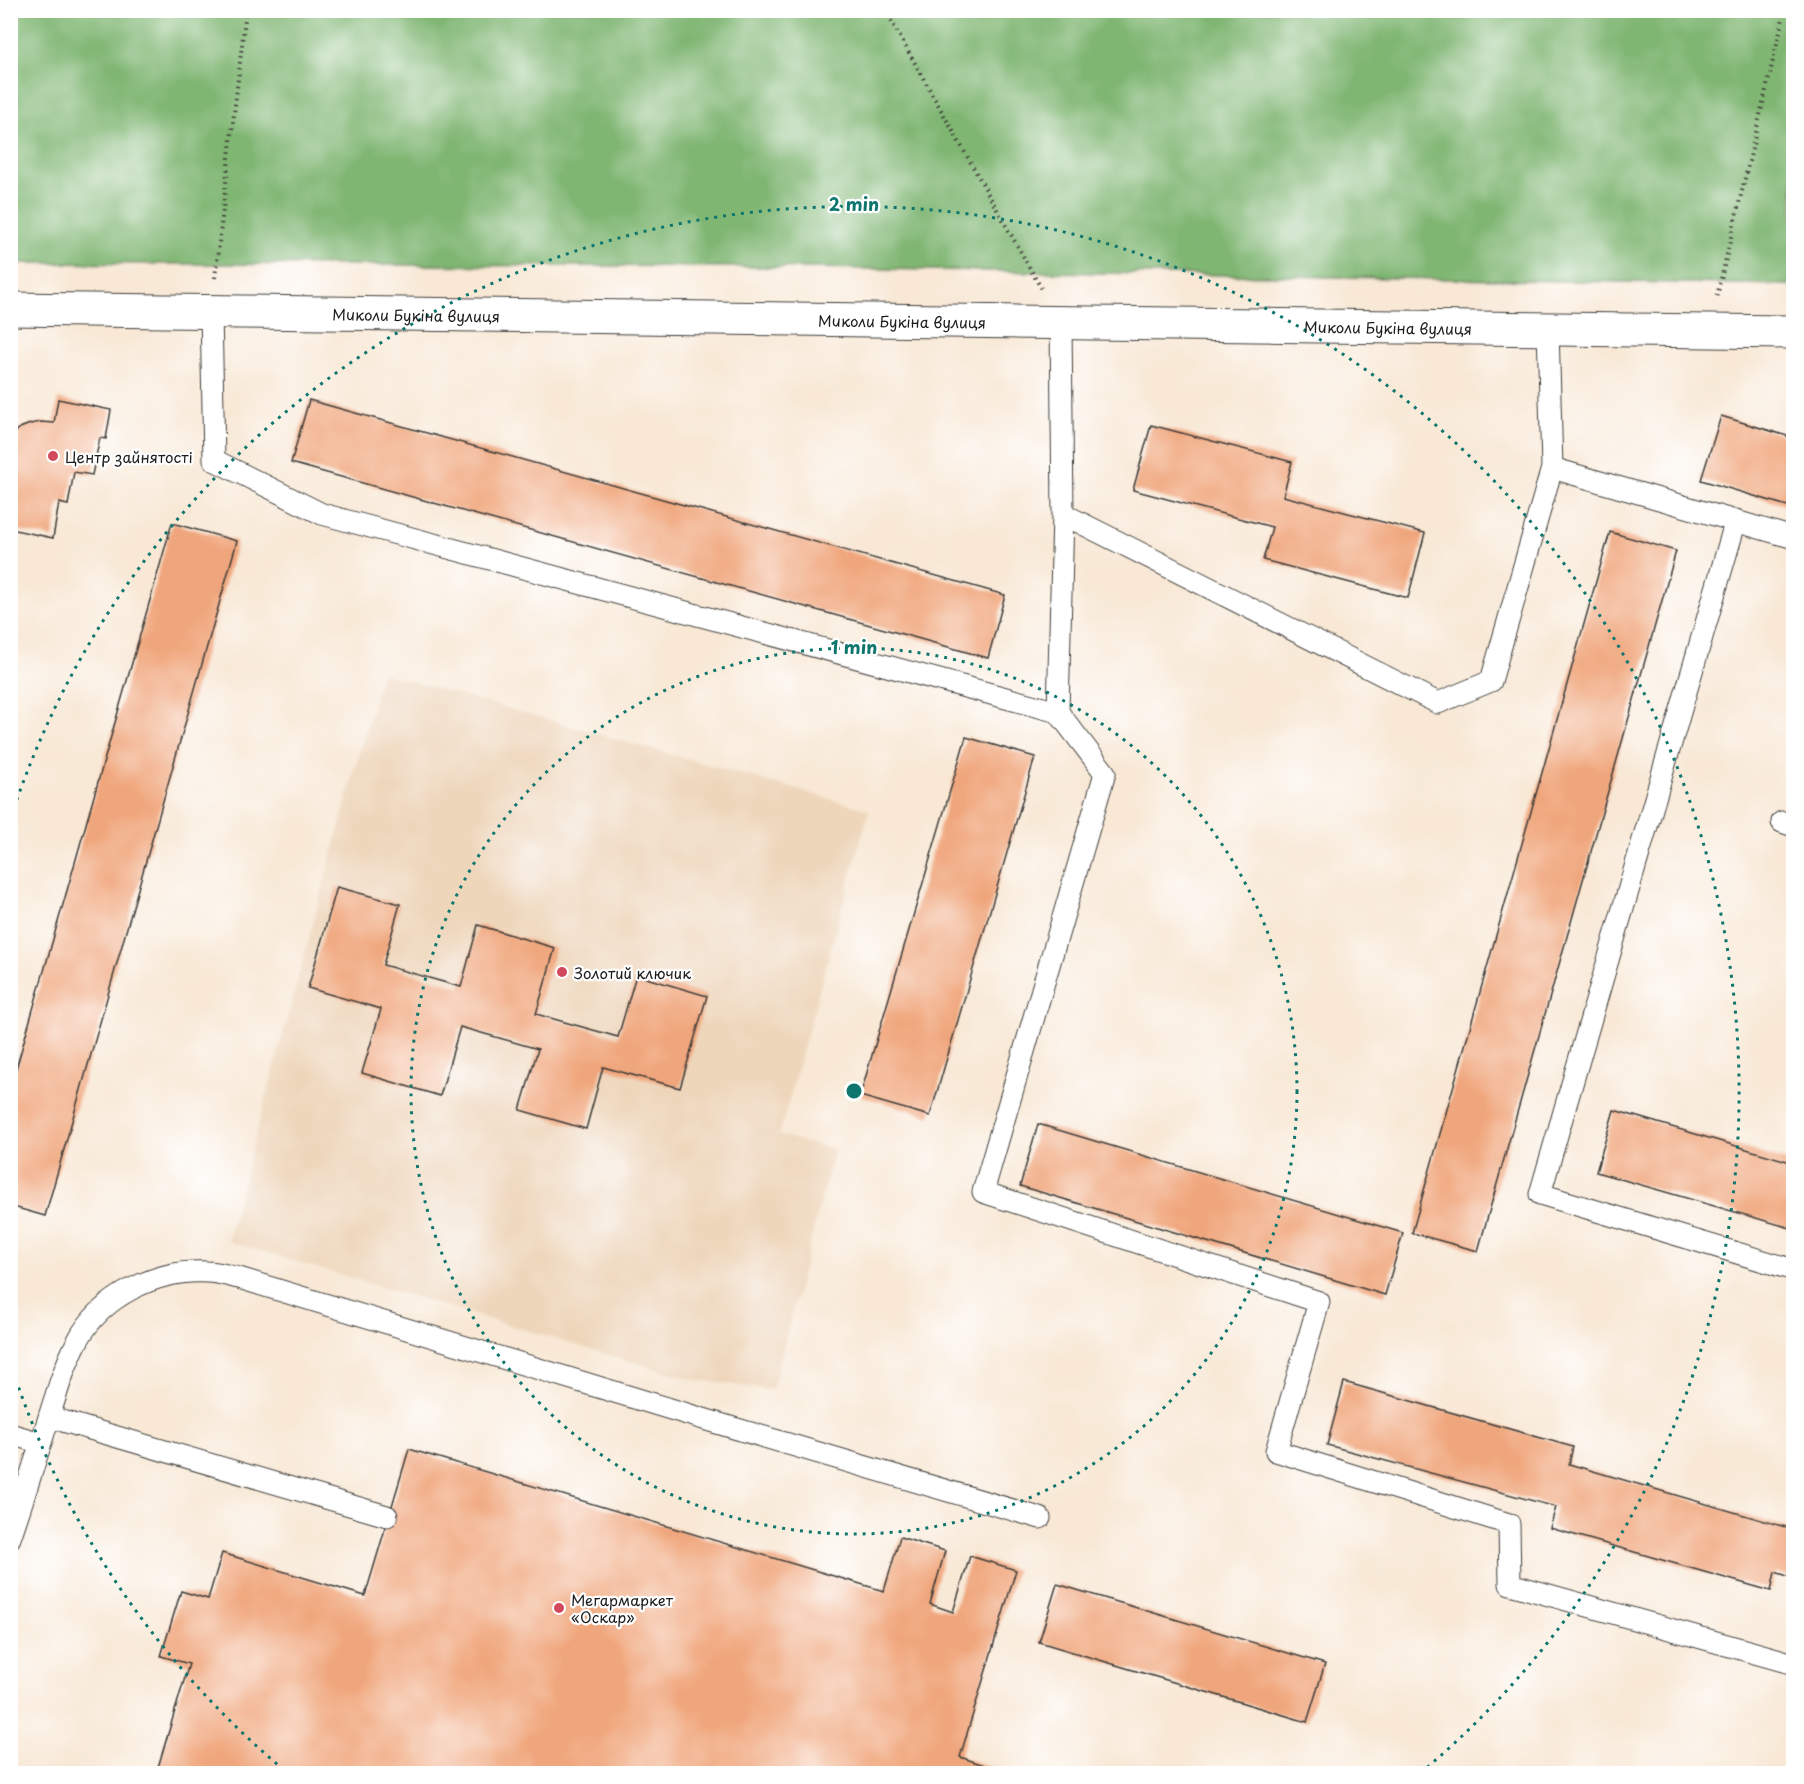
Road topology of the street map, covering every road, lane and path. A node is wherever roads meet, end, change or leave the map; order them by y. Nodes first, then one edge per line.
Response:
1 (246, 10) edge
2 (885, 10) edge
3 (1785, 10) edge
4 (10, 309) edge
5 (211, 311) junction
6 (1061, 322) junction
7 (1548, 329) junction
8 (1709, 331) junction
9 (1794, 332) edge
10 (1552, 468) junction
11 (1063, 514) junction
12 (1736, 520) junction
13 (1794, 538) edge
14 (1058, 712) junction
15 (1794, 1270) edge
16 (49, 1417) junction
17 (10, 1434) edge
18 (41, 1443) junction
19 (387, 1516) dead end
20 (1040, 1518) dead end
21 (10, 1538) edge
22 (1794, 1664) edge

1 - 5 path
2 - 6 path
3 - 8 path
4 - 5 street, Миколи Букіна вулиця
5 - 6 street, Миколи Букіна вулиця
5 - 14 lane
6 - 7 street, Миколи Букіна вулиця
6 - 11 lane
7 - 8 street, Миколи Букіна вулиця
7 - 10 lane
8 - 9 street, Миколи Букіна вулиця
10 - 11 lane
10 - 12 lane
11 - 14 lane
12 - 13 lane
12 - 15 lane
14 - 22 lane
16 - 18 lane
16 - 19 lane
16 - 20 lane
17 - 18 lane
18 - 21 lane

